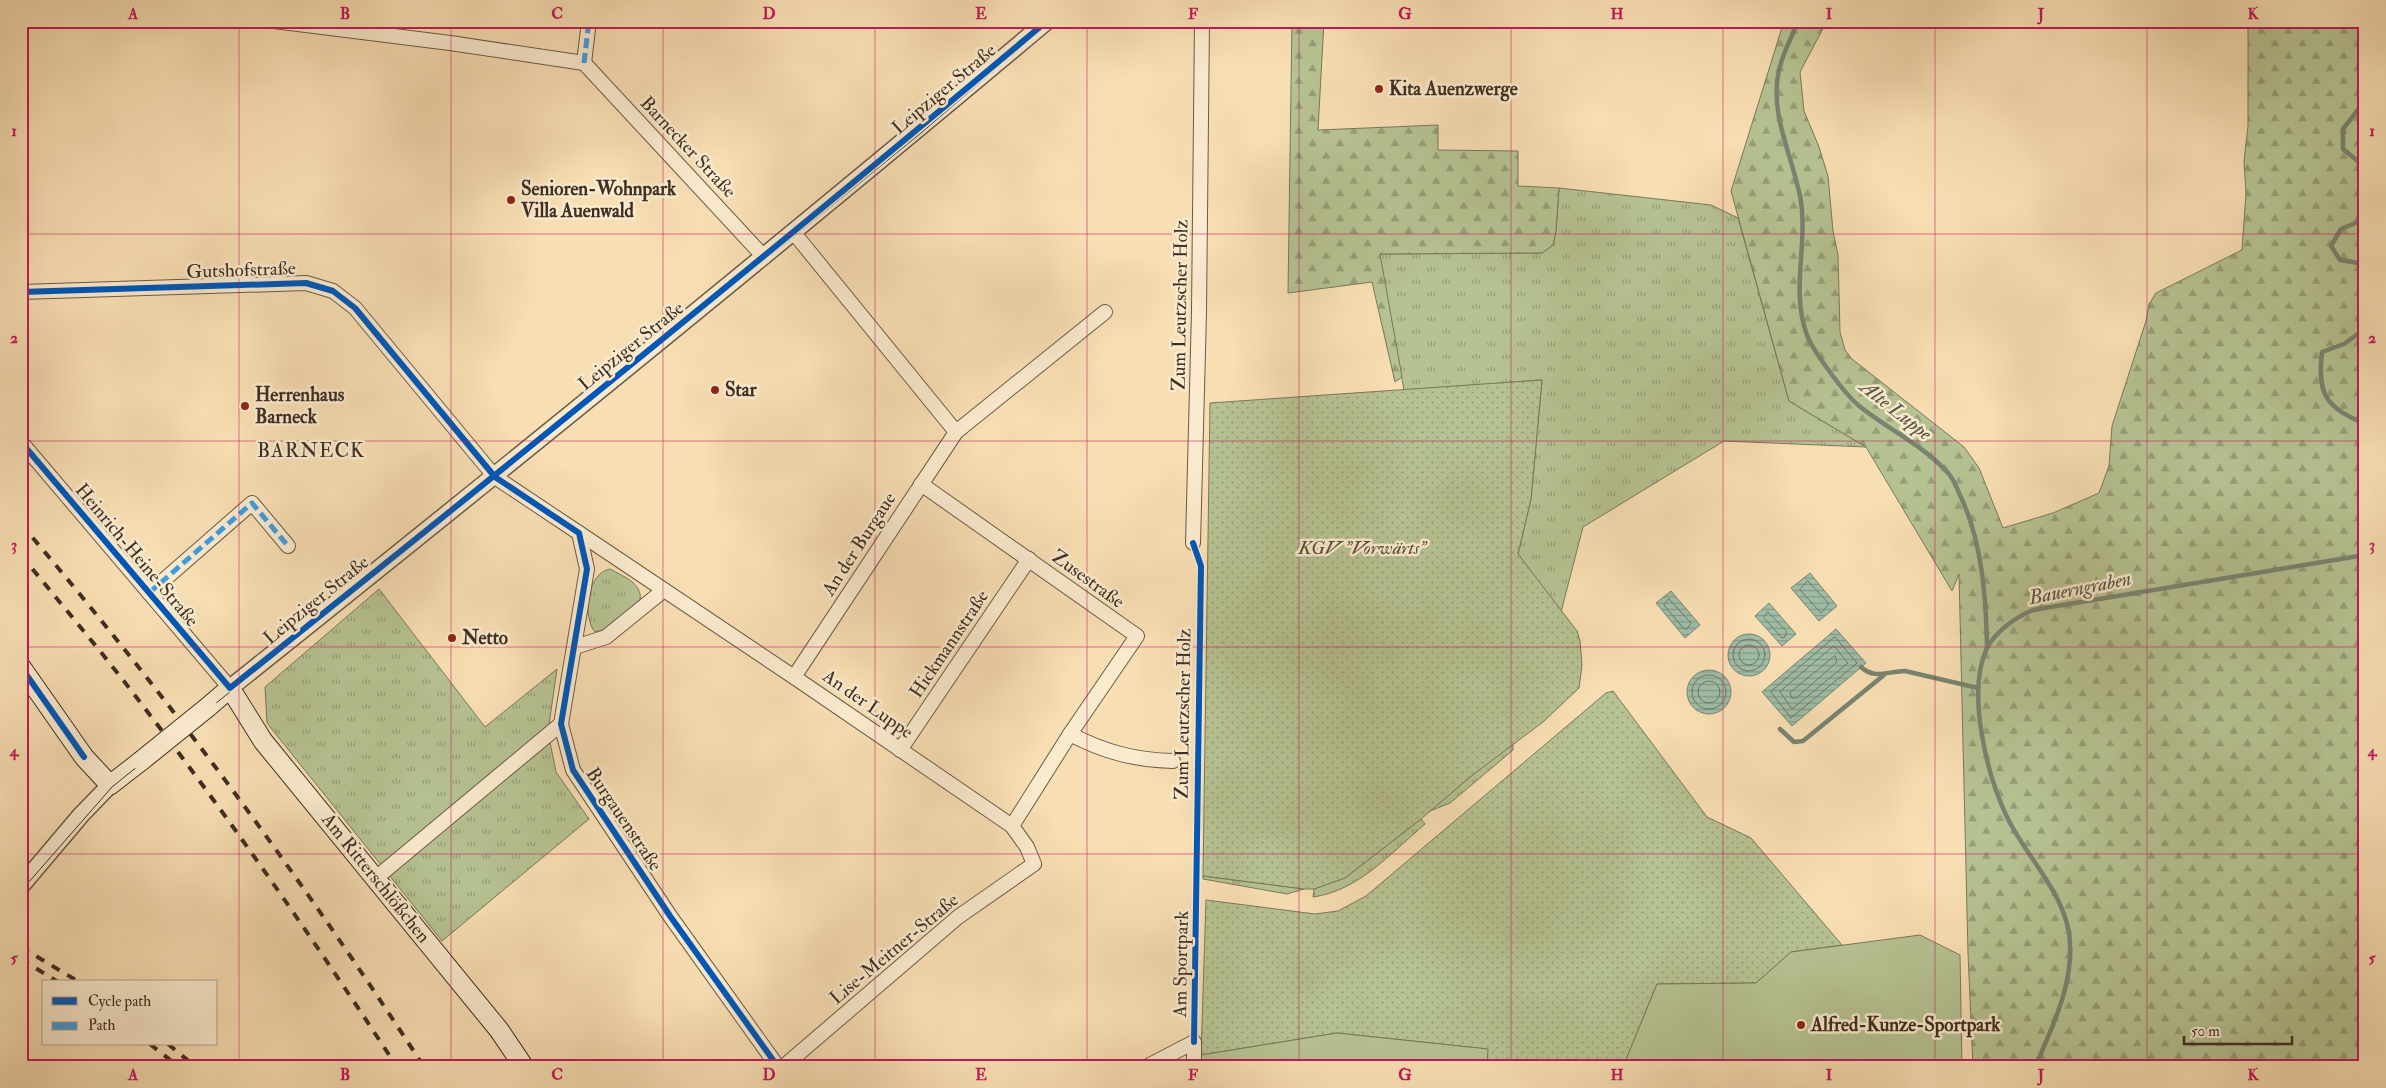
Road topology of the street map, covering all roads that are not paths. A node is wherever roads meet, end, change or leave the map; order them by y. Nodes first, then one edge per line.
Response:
1 (274, 21) edge
2 (589, 21) edge
3 (1047, 21) edge
4 (1202, 21) edge
5 (584, 63) junction
6 (794, 233) junction
7 (764, 257) junction
8 (21, 292) edge
9 (1106, 312) dead end
10 (956, 432) junction
11 (21, 442) edge
12 (494, 477) junction
13 (921, 484) junction
14 (579, 533) junction
15 (1193, 543) dead end
16 (288, 546) dead end
17 (1029, 559) junction
18 (664, 590) junction
19 (149, 593) junction
20 (575, 647) junction
21 (21, 667) edge
22 (794, 676) junction
23 (230, 688) junction
24 (561, 724) junction
25 (1070, 734) junction
26 (900, 750) junction
27 (1173, 761) dead end
28 (110, 785) junction
29 (1012, 826) junction
30 (1034, 864) joint
31 (376, 878) junction
32 (21, 886) edge
33 (524, 1067) edge
34 (778, 1067) edge
35 (783, 1067) edge
36 (1146, 1067) edge
37 (1194, 1067) edge

1 - 5 street
2 - 5 street
3 - 6 street, Leipziger Straße
4 - 15 street, Zum Leutzscher Holz
5 - 7 street, Barnecker Straße
6 - 7 street, Leipziger Straße
6 - 10 street
7 - 12 street, Leipziger Straße
8 - 12 street, Gutshofstraße
9 - 10 street, An der Burgaue
10 - 13 street, An der Burgaue
11 - 19 street, Heinrich-Heine-Straße
12 - 14 street
12 - 23 street, Leipziger Straße
13 - 17 street, Zusestraße
13 - 22 street, An der Burgaue
14 - 18 street
14 - 20 street, Burgauenstraße
16 - 19 street
17 - 25 street, Zusestraße
17 - 26 street, Hickmannstraße
18 - 20 street
18 - 22 street, An der Luppe
19 - 23 street, Heinrich-Heine-Straße
20 - 24 street, Burgauenstraße
21 - 28 main road
22 - 26 street, An der Luppe
23 - 28 main road, bridge
23 - 31 main road, Am Ritterschlößchen
24 - 31 street
24 - 34 street, Burgauenstraße
25 - 27 street
25 - 29 street, Zusestraße
26 - 29 street, An der Luppe
28 - 32 street
29 - 30 street, An der Luppe
30 - 35 street, Lise-Meitner-Straße
31 - 33 main road, Am Ritterschlößchen
36 - 37 street, Am Sportpark

